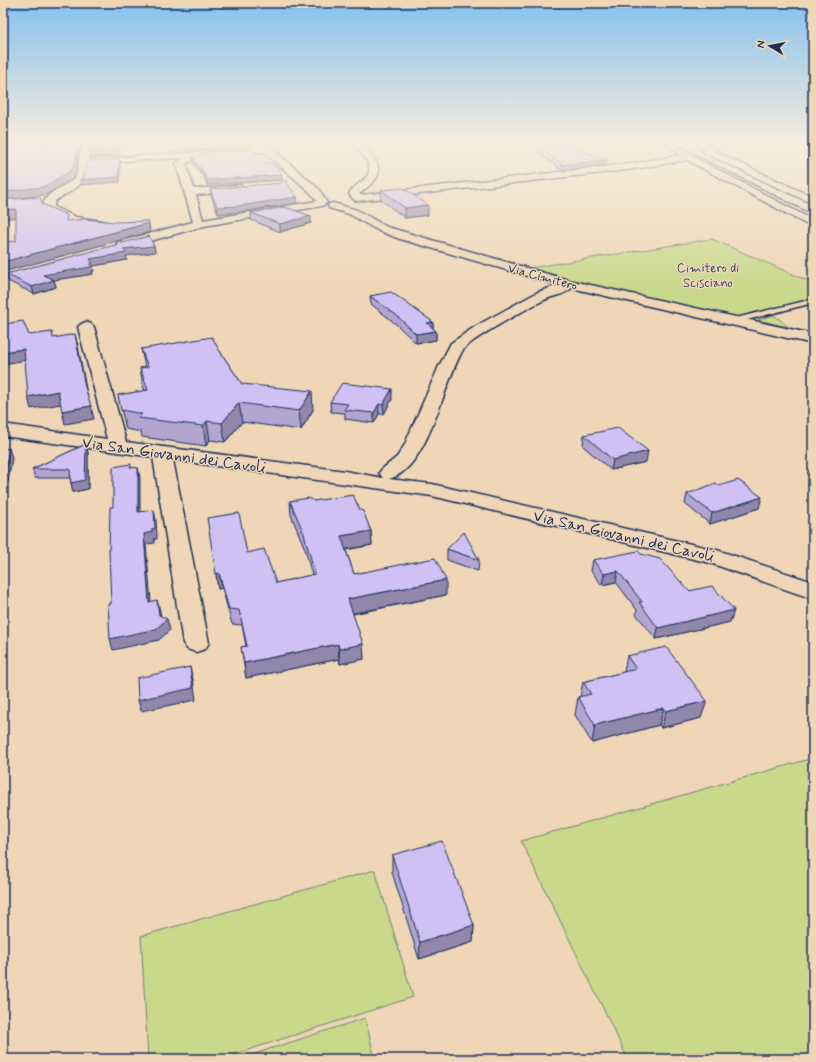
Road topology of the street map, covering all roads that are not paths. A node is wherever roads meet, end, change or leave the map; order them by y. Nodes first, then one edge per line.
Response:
1 (61, 192) edge
2 (189, 192) joint
3 (194, 192) edge
4 (320, 192) edge
5 (345, 192) edge
6 (356, 192) edge
7 (443, 192) edge
8 (752, 192) edge
9 (793, 192) edge
10 (328, 198) junction
11 (50, 199) junction
12 (291, 199) edge
13 (34, 201) edge
14 (269, 201) edge
15 (813, 201) edge
16 (357, 203) junction
17 (208, 206) dead end
18 (194, 207) junction
19 (112, 224) edge
20 (199, 224) junction
21 (154, 225) dead end
22 (813, 225) edge
23 (110, 248) edge
24 (554, 290) junction
25 (813, 301) edge
26 (735, 321) junction
27 (86, 327) dead end
28 (813, 338) edge
29 (3, 430) edge
30 (118, 446) junction
31 (162, 453) junction
32 (395, 476) junction
33 (813, 591) edge
34 (196, 643) dead end

1 - 11 street
2 - 3 street
2 - 18 street
4 - 10 street
5 - 10 street
6 - 16 street
7 - 16 street
8 - 22 street
9 - 15 street
10 - 16 street
10 - 16 street
10 - 20 street
11 - 13 street
11 - 19 street
12 - 14 street
16 - 24 street, Via Cimitero
17 - 18 street
18 - 20 street
20 - 21 street
20 - 23 street
24 - 26 street, Via Cimitero
24 - 32 street
25 - 26 lane, Via Cimitero
26 - 28 street, Via Cimitero
27 - 30 street
29 - 30 street, Via San Giovanni dei Cavoli
30 - 31 street, Via San Giovanni dei Cavoli
31 - 32 street, Via San Giovanni dei Cavoli
31 - 34 street
32 - 33 street, Via San Giovanni dei Cavoli

